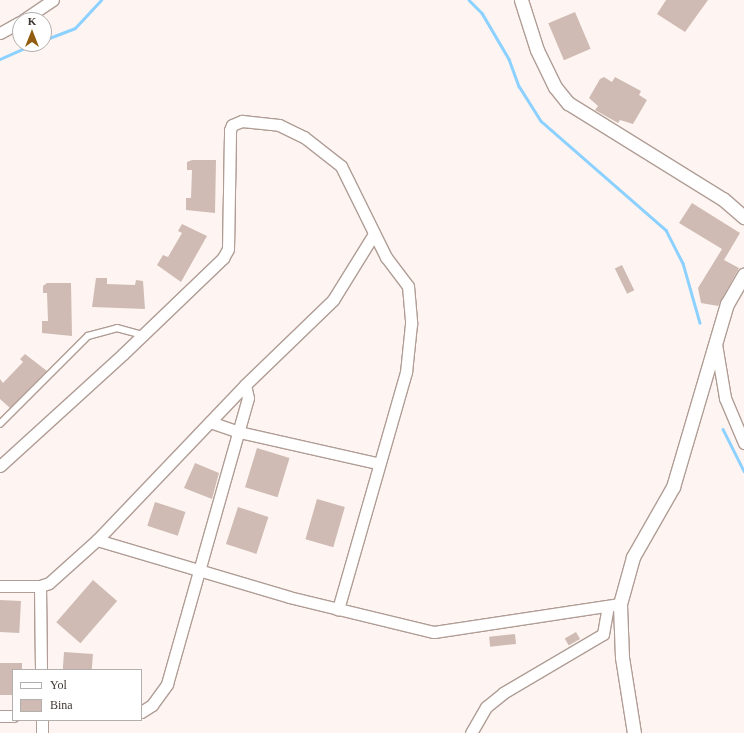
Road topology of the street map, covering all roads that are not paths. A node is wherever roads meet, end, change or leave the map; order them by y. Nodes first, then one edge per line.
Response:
1 (53, 0) edge
2 (521, 0) edge
3 (35, 12) edge
4 (12, 26) edge
5 (0, 33) edge
6 (744, 217) edge
7 (374, 234) junction
8 (744, 274) edge
9 (143, 335) junction
10 (715, 341) junction
11 (245, 385) junction
12 (210, 422) junction
13 (0, 424) edge
14 (239, 432) junction
15 (744, 443) edge
16 (377, 463) junction
17 (0, 466) edge
18 (98, 540) junction
19 (201, 570) junction
20 (0, 586) edge
21 (40, 586) junction
22 (614, 606) junction
23 (338, 608) junction
24 (41, 669) edge
25 (142, 711) edge
26 (0, 716) edge
27 (12, 716) edge
28 (42, 721) edge
29 (42, 733) edge
30 (471, 733) edge
31 (634, 733) edge

1 - 3 street
2 - 6 street
4 - 5 street
7 - 9 street
7 - 11 street
7 - 16 street
8 - 10 street
9 - 13 lane
9 - 17 street
10 - 15 street
10 - 22 street
11 - 12 street
11 - 14 street
12 - 14 street
12 - 18 street
14 - 16 street
14 - 19 street
16 - 23 street
18 - 19 street
18 - 21 street
19 - 23 street
19 - 25 street
20 - 21 street
21 - 24 street
22 - 23 street
22 - 30 street
22 - 31 street
26 - 27 street
28 - 29 street

